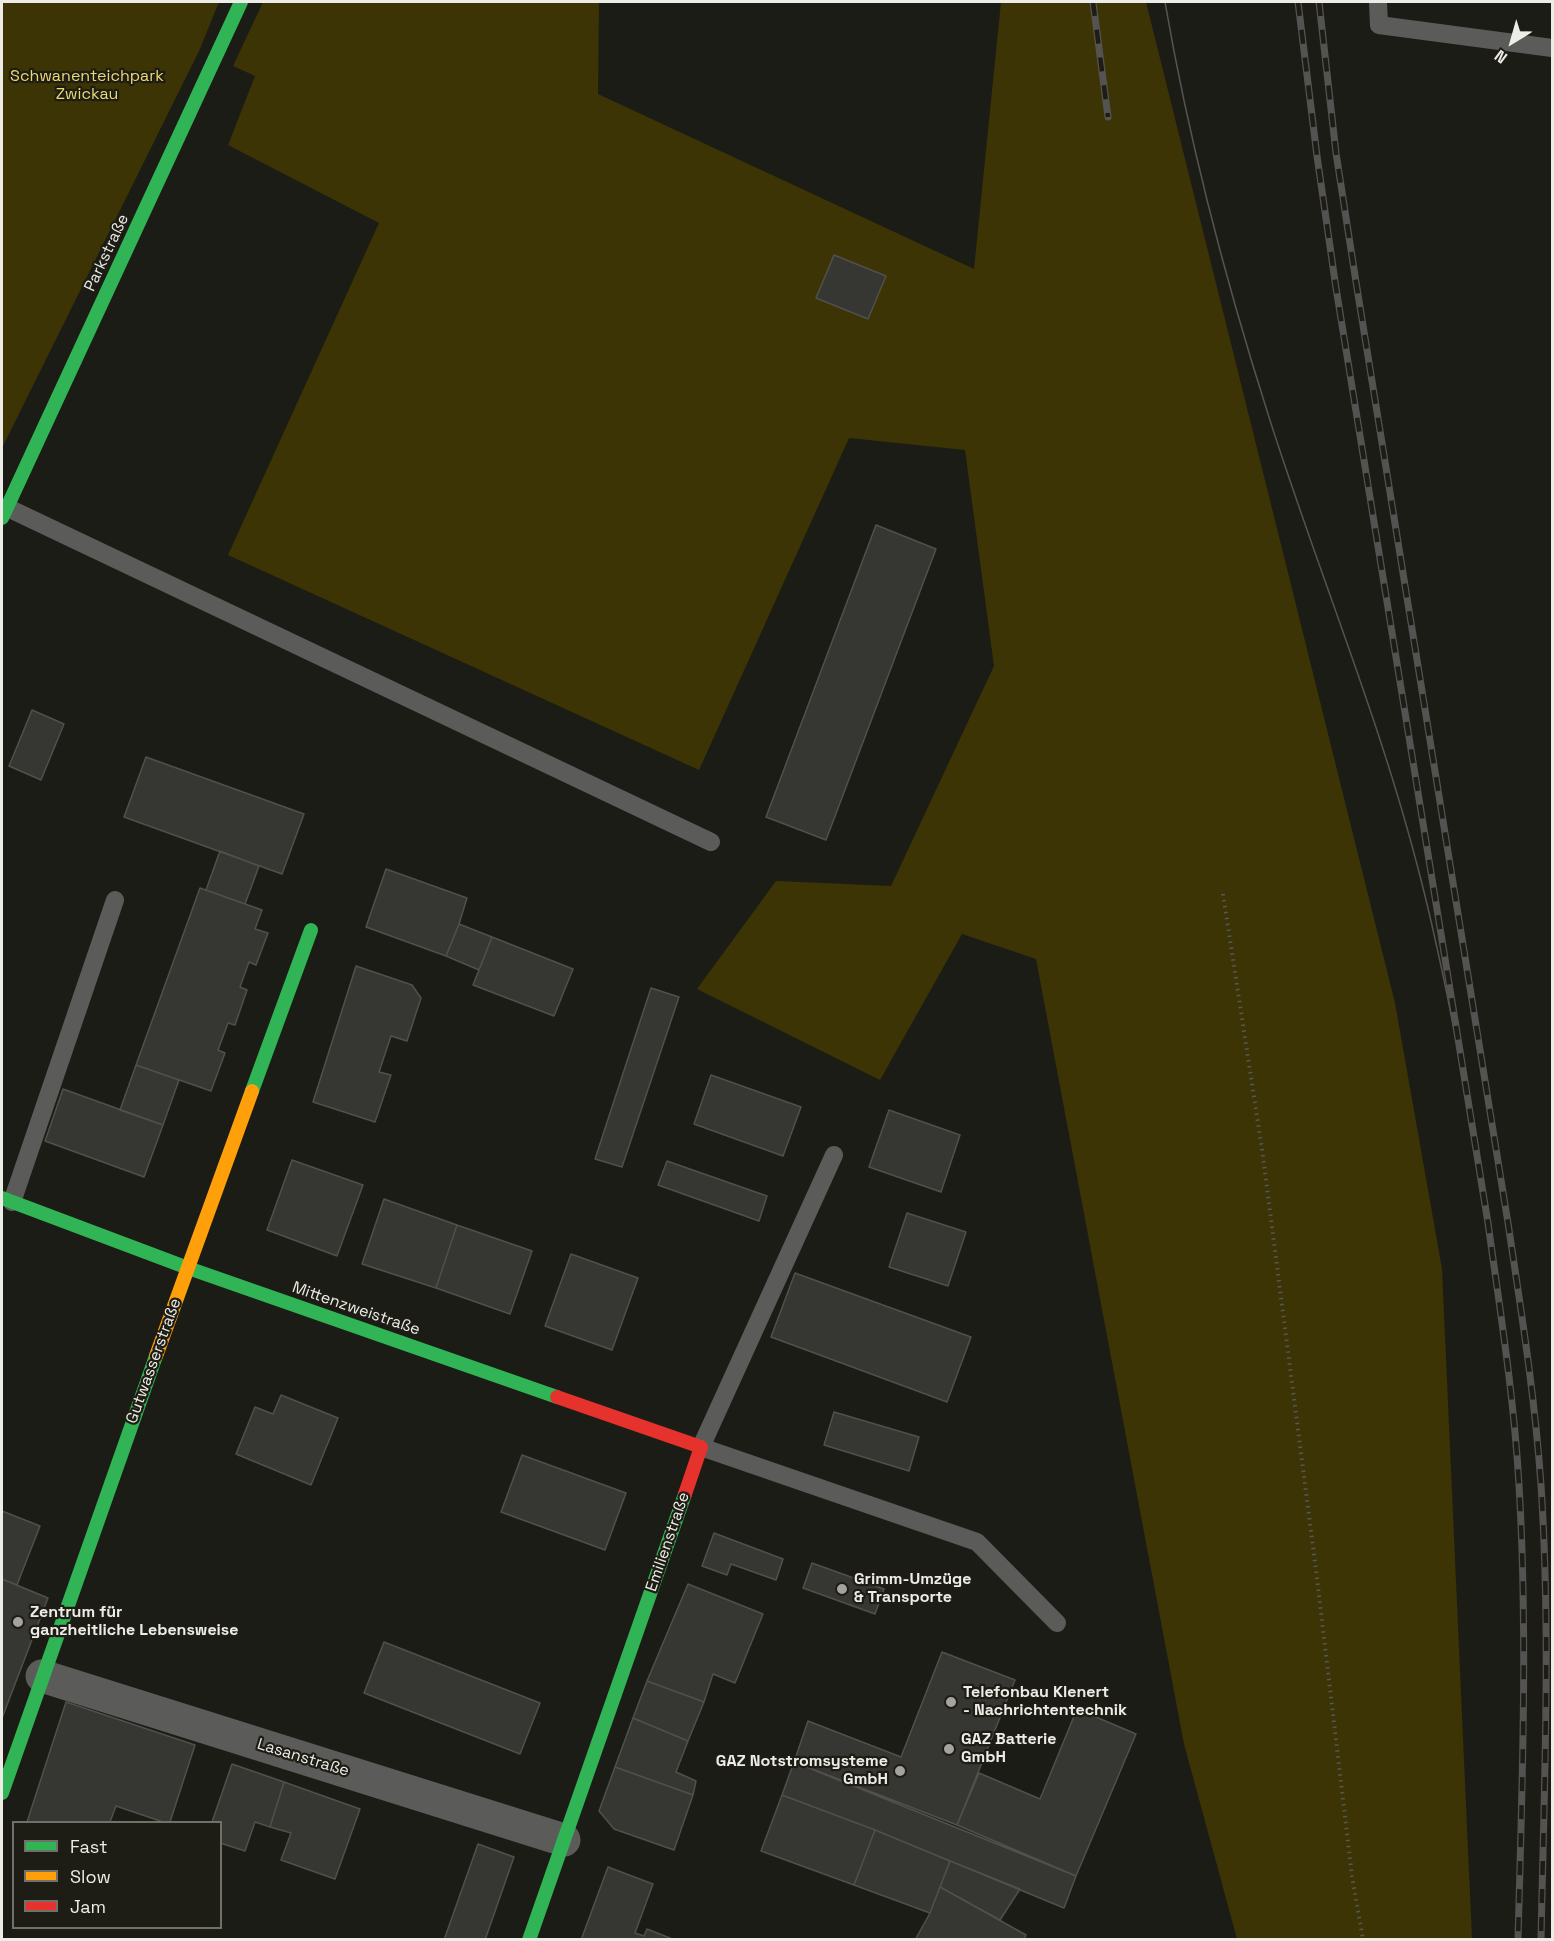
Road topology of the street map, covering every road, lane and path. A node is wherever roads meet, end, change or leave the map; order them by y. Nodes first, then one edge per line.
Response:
1 (241, 2) edge
2 (1378, 2) edge
3 (1552, 48) edge
4 (5, 513) edge
5 (711, 842) dead end
6 (1223, 894) dead end
7 (115, 900) dead end
8 (311, 930) dead end
9 (834, 1155) dead end
10 (7, 1200) edge
11 (188, 1268) junction
12 (701, 1447) junction
13 (1057, 1623) dead end
14 (42, 1676) junction
15 (2, 1793) edge
16 (564, 1840) junction
17 (529, 1940) edge
18 (1363, 1940) edge

1 - 4 street, Parkstraße
2 - 3 lane
4 - 5 lane
6 - 18 path
7 - 10 lane
8 - 11 street, Gutwasserstraße
9 - 12 lane, Emilienstraße
10 - 11 street, Mittenzweistraße
11 - 12 street, Mittenzweistraße
11 - 14 street, Gutwasserstraße
12 - 13 lane
12 - 16 street, Emilienstraße
14 - 15 street, Gutwasserstraße
14 - 16 street, Lasanstraße
16 - 17 street, Emilienstraße

